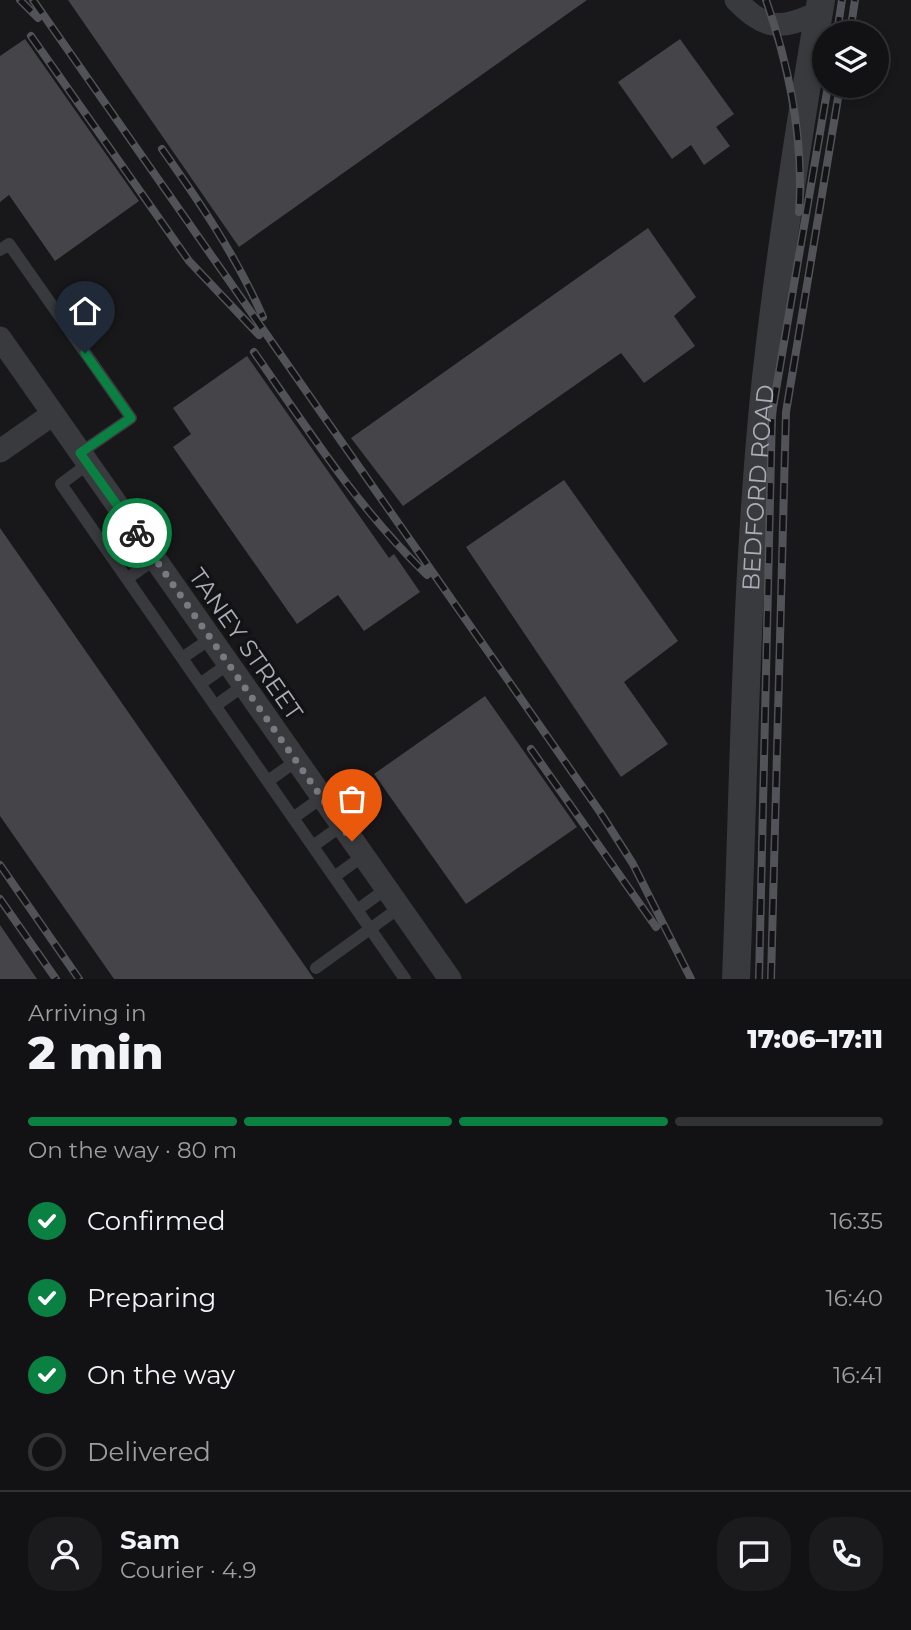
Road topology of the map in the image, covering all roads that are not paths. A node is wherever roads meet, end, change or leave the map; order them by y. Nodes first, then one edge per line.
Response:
1 (736, 0) edge
2 (820, 6) edge
3 (0, 250) edge
4 (0, 338) edge
5 (53, 414) junction
6 (0, 451) edge
7 (84, 459) junction
8 (135, 531) junction
9 (108, 550) junction
10 (155, 559) junction
11 (128, 578) junction
12 (210, 639) junction
13 (182, 658) junction
14 (228, 665) junction
15 (200, 684) junction
16 (243, 686) junction
17 (215, 706) junction
18 (296, 761) junction
19 (268, 781) junction
20 (321, 797) junction
21 (293, 818) junction
22 (341, 826) junction
23 (313, 846) junction
24 (363, 856) junction
25 (334, 877) junction
26 (386, 889) junction
27 (399, 908) junction
28 (357, 910) junction
29 (370, 929) junction
30 (316, 968) dead end
31 (405, 979) edge
32 (450, 979) edge
33 (736, 979) edge

1 - 2 street
2 - 33 street, BEDFORD ROAD
3 - 7 lane
4 - 5 street, TANEY STREET
5 - 6 street
5 - 7 street, TANEY STREET
7 - 8 street, TANEY STREET
7 - 9 lane
8 - 9 lane
8 - 10 street, TANEY STREET
9 - 11 lane
10 - 11 lane
10 - 12 street, TANEY STREET
11 - 13 lane
12 - 13 lane
12 - 14 street, TANEY STREET
13 - 15 lane
14 - 15 lane
14 - 16 street, TANEY STREET
15 - 17 lane
16 - 17 lane
16 - 18 street, TANEY STREET
17 - 19 lane
18 - 19 lane
18 - 20 street, TANEY STREET
19 - 21 lane
20 - 21 lane
20 - 22 street, TANEY STREET
21 - 23 lane
22 - 23 lane
22 - 24 street, TANEY STREET
23 - 25 lane
24 - 25 lane
24 - 26 street, TANEY STREET
25 - 28 lane
26 - 27 street, TANEY STREET
26 - 28 lane
27 - 29 lane
27 - 32 street, TANEY STREET
28 - 29 lane
29 - 30 lane
29 - 31 lane

